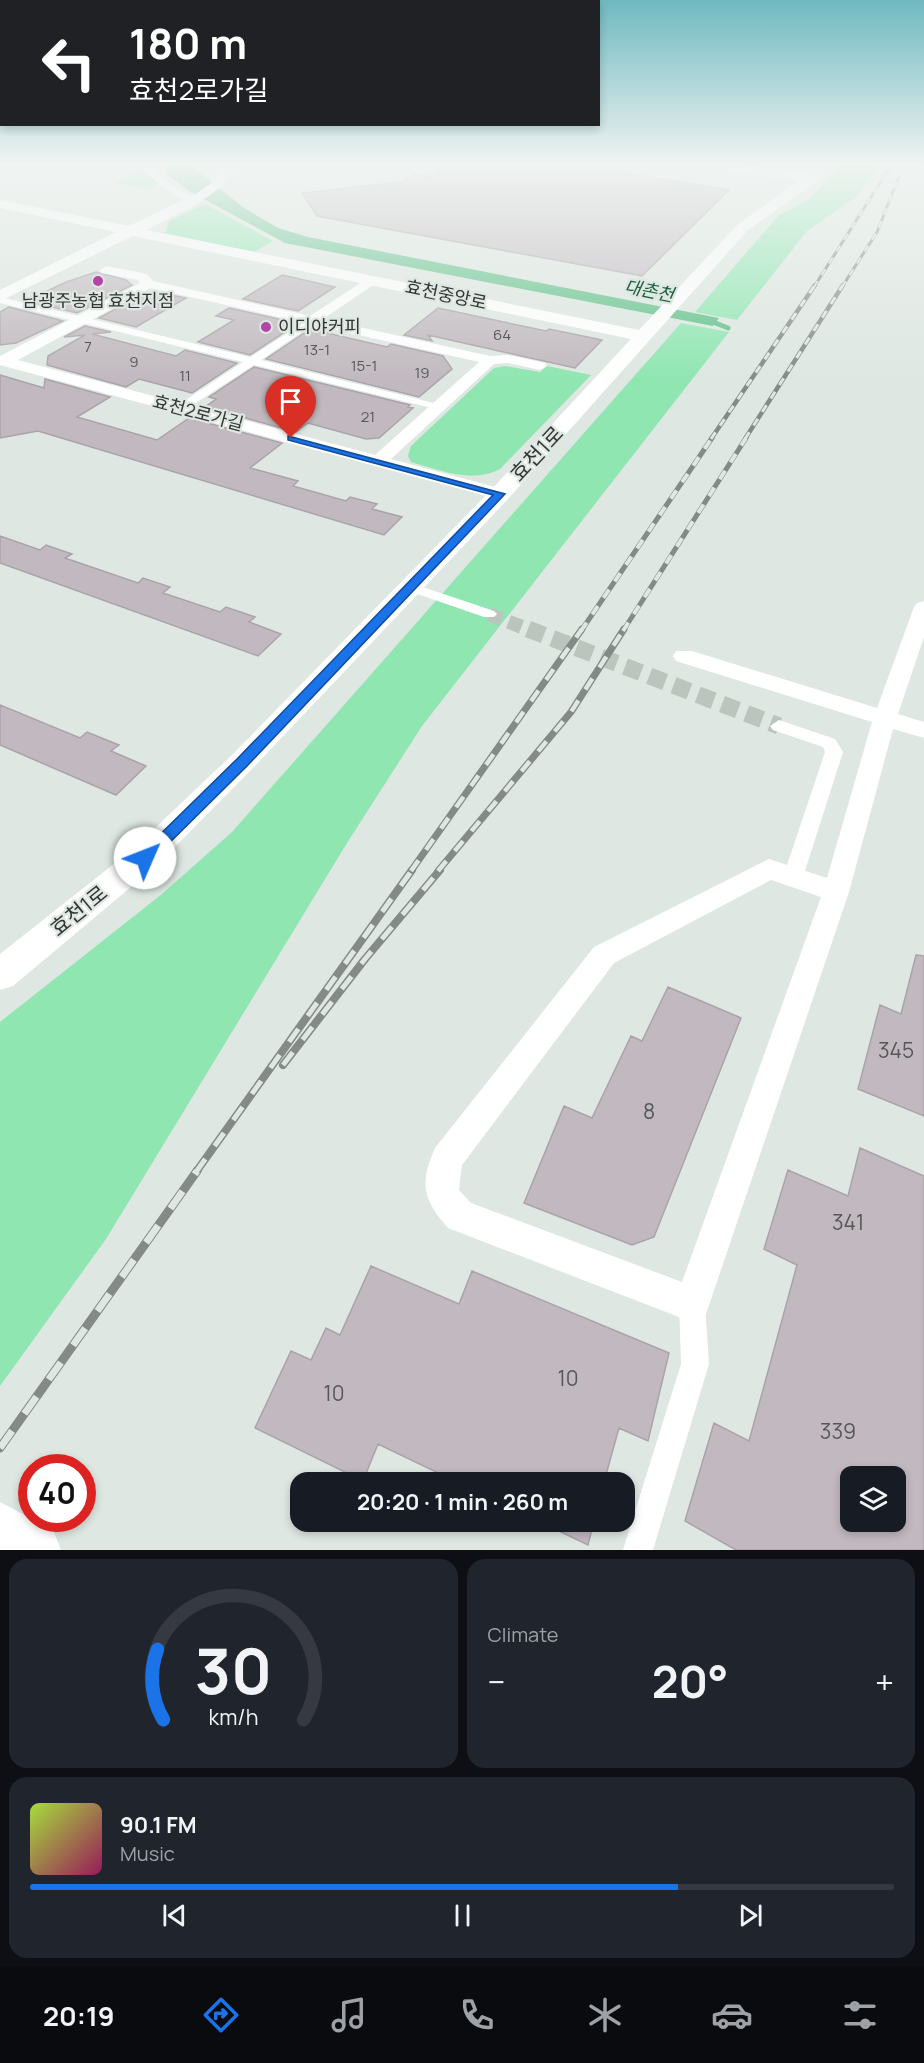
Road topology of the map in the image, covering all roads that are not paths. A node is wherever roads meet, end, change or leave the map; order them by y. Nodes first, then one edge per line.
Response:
1 (120, 236) edge
2 (156, 236) edge
3 (735, 236) edge
4 (106, 270) dead end
5 (371, 280) junction
6 (148, 284) junction
7 (0, 298) edge
8 (81, 320) junction
9 (311, 321) junction
10 (652, 330) junction
11 (3, 360) edge
12 (490, 360) junction
13 (251, 361) junction
14 (540, 366) dead end
15 (440, 406) junction
16 (182, 408) junction
17 (379, 461) junction
18 (500, 494) junction
19 (411, 587) junction
20 (924, 607) edge
21 (489, 614) tunnel mouth
22 (684, 656) dead end
23 (885, 718) junction
24 (779, 726) tunnel mouth
25 (924, 730) edge
26 (793, 877) junction
27 (836, 892) junction
28 (0, 975) edge
29 (692, 1304) junction
30 (0, 1530) edge
31 (33, 1550) edge
32 (638, 1550) edge

1 - 7 street
2 - 5 street, 효천중앙로
3 - 10 street, 효천1로
4 - 6 street
5 - 9 street
5 - 10 street, 효천중앙로
6 - 8 street
6 - 9 street
7 - 8 street
8 - 11 street
8 - 13 street
9 - 12 street
9 - 13 street
10 - 18 street, 효천1로
11 - 16 street, 효천2로가길
12 - 14 street
12 - 15 street
13 - 15 street
13 - 16 street
15 - 17 street
16 - 17 street, 효천2로가길
17 - 18 street, 효천2로가길
18 - 19 street, 효천1로
19 - 21 street
19 - 28 street, 효천1로
20 - 23 street
22 - 23 street
23 - 25 street
23 - 27 street
24 - 26 street
26 - 27 street
26 - 29 street
27 - 29 street
29 - 32 street
30 - 31 main road

